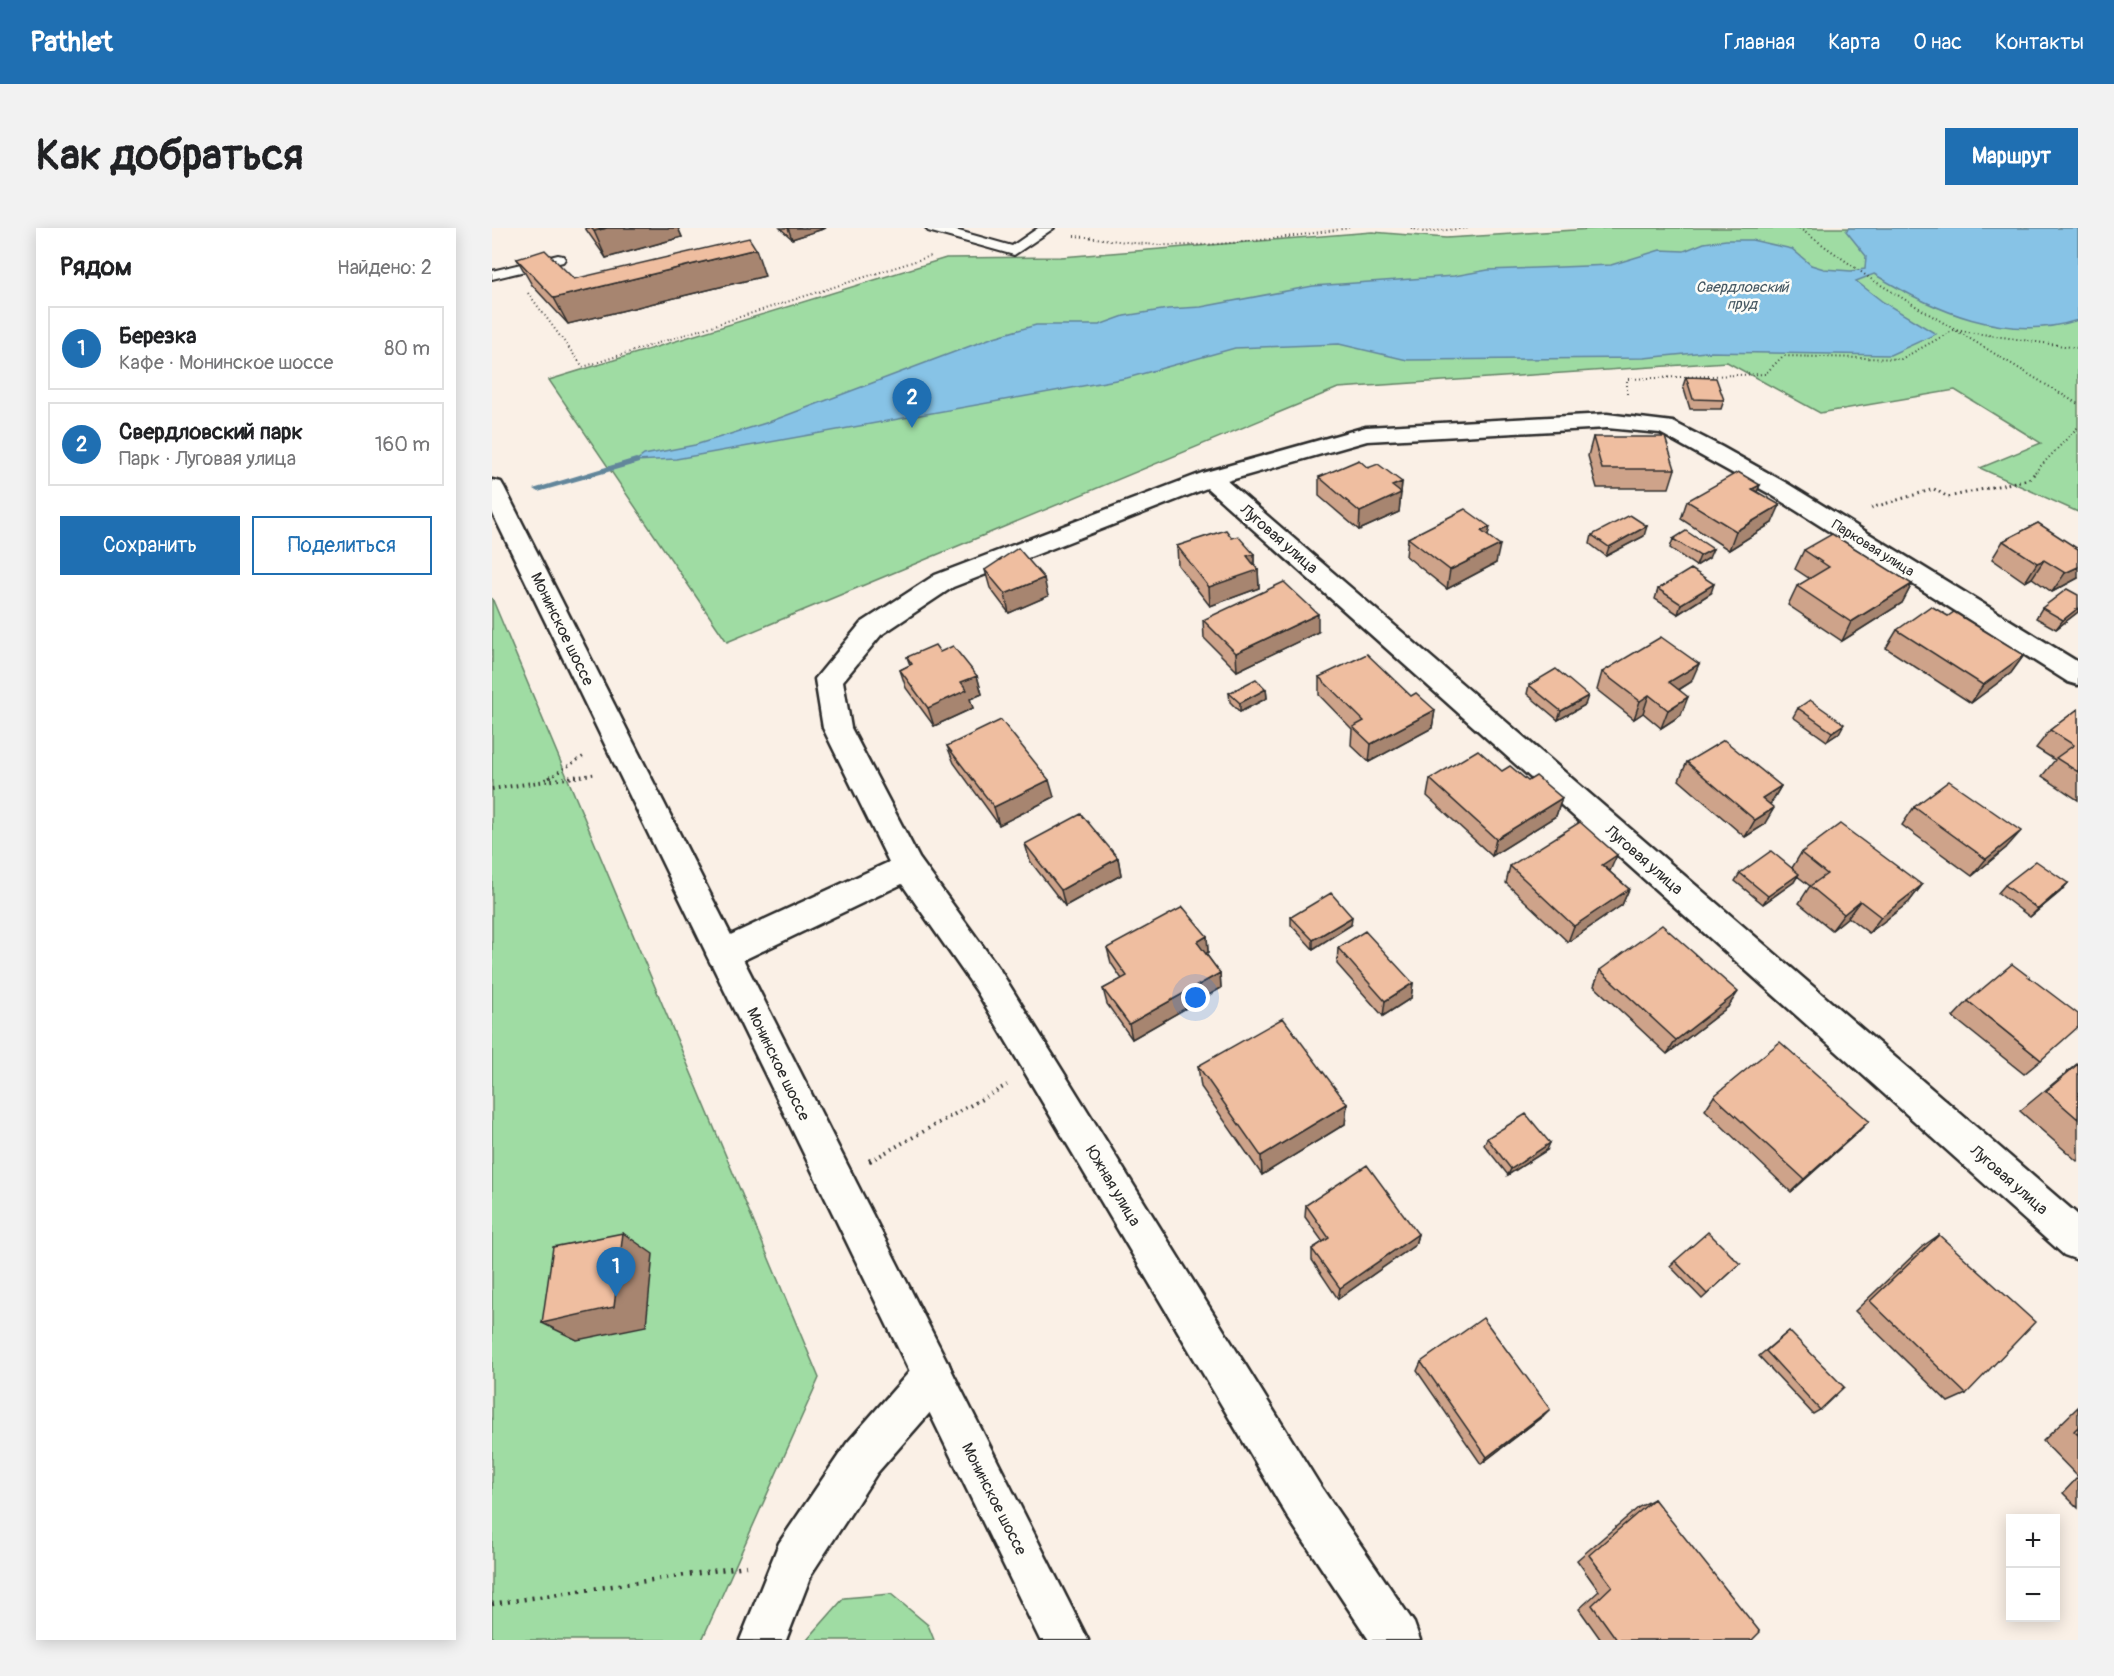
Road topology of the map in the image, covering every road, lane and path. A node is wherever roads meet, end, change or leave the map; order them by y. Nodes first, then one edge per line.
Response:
1 (933, 228) edge
2 (1047, 228) edge
3 (1349, 228) edge
4 (1411, 228) edge
5 (1470, 228) edge
6 (1799, 228) edge
7 (1032, 238) junction
8 (979, 241) junction
9 (558, 259) edge
10 (512, 270) junction
11 (492, 275) edge
12 (1954, 330) junction
13 (2078, 348) edge
14 (2078, 404) edge
15 (1607, 421) junction
16 (1665, 427) joint
17 (2078, 427) edge
18 (1210, 478) junction
19 (492, 487) edge
20 (1830, 520) junction
21 (2078, 675) edge
22 (589, 753) dead end
23 (599, 773) dead end
24 (542, 782) junction
25 (492, 789) edge
26 (908, 867) junction
27 (723, 954) junction
28 (1041, 1066) junction
29 (868, 1162) dead end
30 (2078, 1241) edge
31 (933, 1377) junction
32 (795, 1559) junction
33 (492, 1604) edge
34 (763, 1640) edge
35 (1065, 1640) edge
36 (1397, 1640) edge

1 - 8 lane
2 - 7 lane
3 - 7 path
4 - 5 path
6 - 12 path
7 - 8 lane
8 - 10 path
9 - 10 lane
10 - 11 lane
12 - 13 path
12 - 14 path
12 - 15 path
15 - 16 street, Южная улица
15 - 18 street, Южная улица
16 - 20 street, Парковая улица
17 - 20 path
18 - 26 street, Южная улица
18 - 30 street, Луговая улица
19 - 27 street, Монинское шоссе
20 - 21 street, Парковая улица
22 - 24 path
23 - 24 path
24 - 25 path
26 - 27 street
26 - 28 street, Южная улица
27 - 31 street, Монинское шоссе
28 - 29 path
28 - 36 street, Южная улица
31 - 32 street
31 - 35 street, Монинское шоссе
32 - 33 path
32 - 34 street

